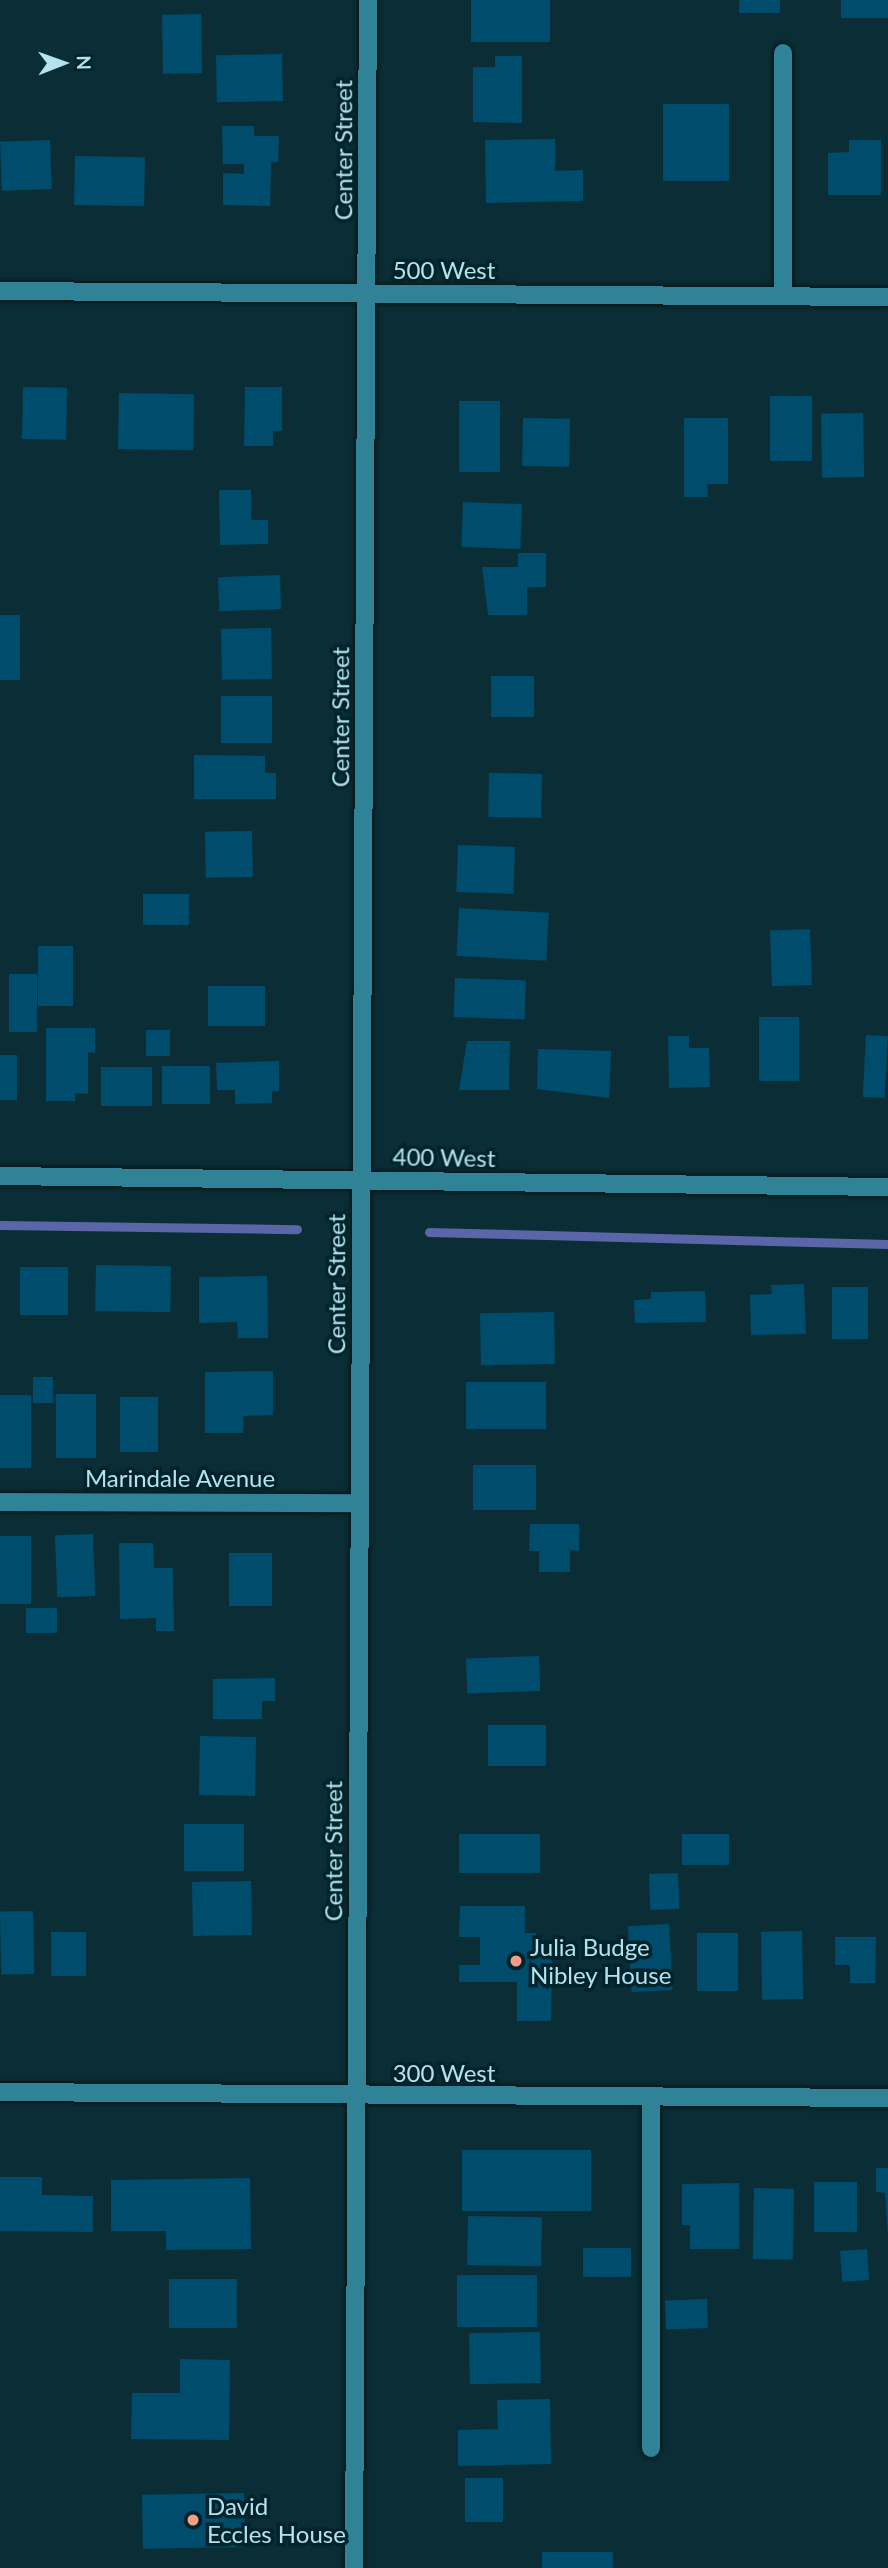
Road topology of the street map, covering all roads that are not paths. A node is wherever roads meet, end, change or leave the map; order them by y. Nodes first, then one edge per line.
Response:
1 (368, 0) edge
2 (783, 53) dead end
3 (0, 290) edge
4 (366, 294) junction
5 (783, 296) junction
6 (888, 297) edge
7 (0, 1176) edge
8 (362, 1180) junction
9 (888, 1187) edge
10 (0, 1502) edge
11 (360, 1503) junction
12 (0, 2092) edge
13 (356, 2098) junction
14 (651, 2098) junction
15 (888, 2098) edge
16 (651, 2448) dead end
17 (354, 2568) edge

1 - 4 street, Center Street
2 - 5 street
3 - 4 street, 500 West
4 - 5 street, 500 West
4 - 8 street, Center Street
5 - 6 street, 500 West
7 - 8 street, 400 West
8 - 9 street, 400 West
8 - 11 street, Center Street
10 - 11 street, Marindale Avenue
11 - 13 street, Center Street
12 - 13 street, 300 West
13 - 14 street, 300 West
13 - 17 street, Center Street
14 - 15 street, 300 West
14 - 16 street

